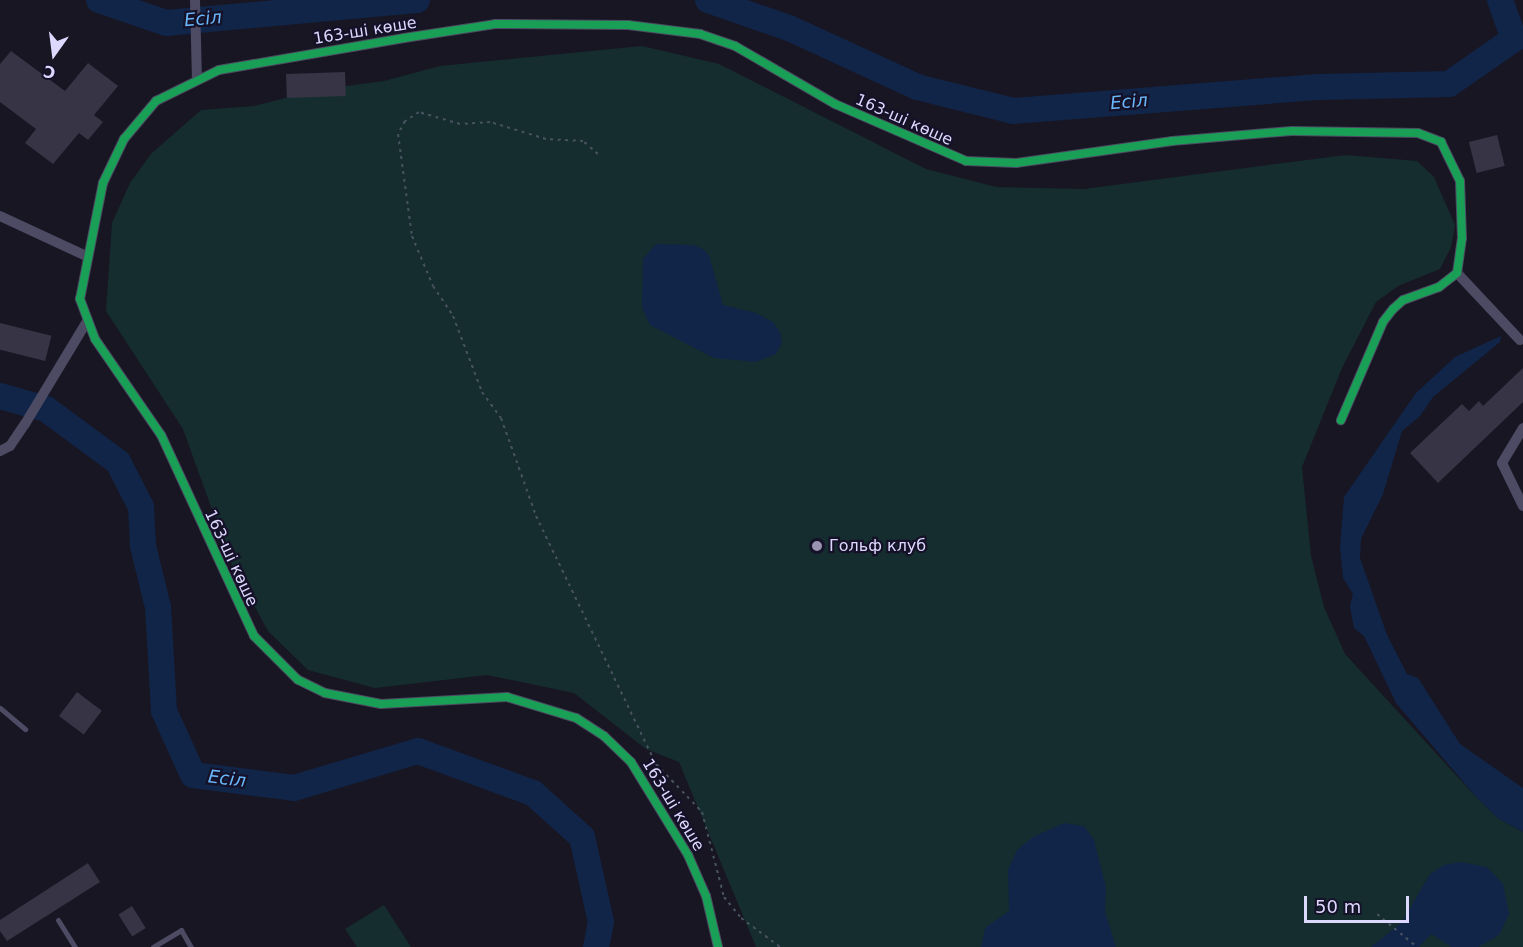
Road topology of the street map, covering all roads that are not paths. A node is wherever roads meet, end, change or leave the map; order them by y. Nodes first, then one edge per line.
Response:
1 (195, 3) edge
2 (196, 80) junction
3 (0, 216) edge
4 (86, 256) junction
5 (1457, 273) junction
6 (86, 323) junction
7 (1522, 340) edge
8 (1341, 420) dead end
9 (1523, 428) edge
10 (0, 451) edge
11 (1523, 506) edge
12 (0, 708) edge
13 (25, 729) dead end
14 (58, 920) dead end
15 (75, 947) edge
16 (153, 947) edge
17 (191, 947) edge
18 (718, 947) edge

1 - 2 street
2 - 4 street, 163-ші көше
2 - 5 street, 163-ші көше
3 - 4 street
4 - 6 street, 163-ші көше
5 - 7 street
5 - 8 street
6 - 10 street
6 - 18 street, 163-ші көше
9 - 11 street
12 - 13 lane
14 - 15 lane
16 - 17 lane

